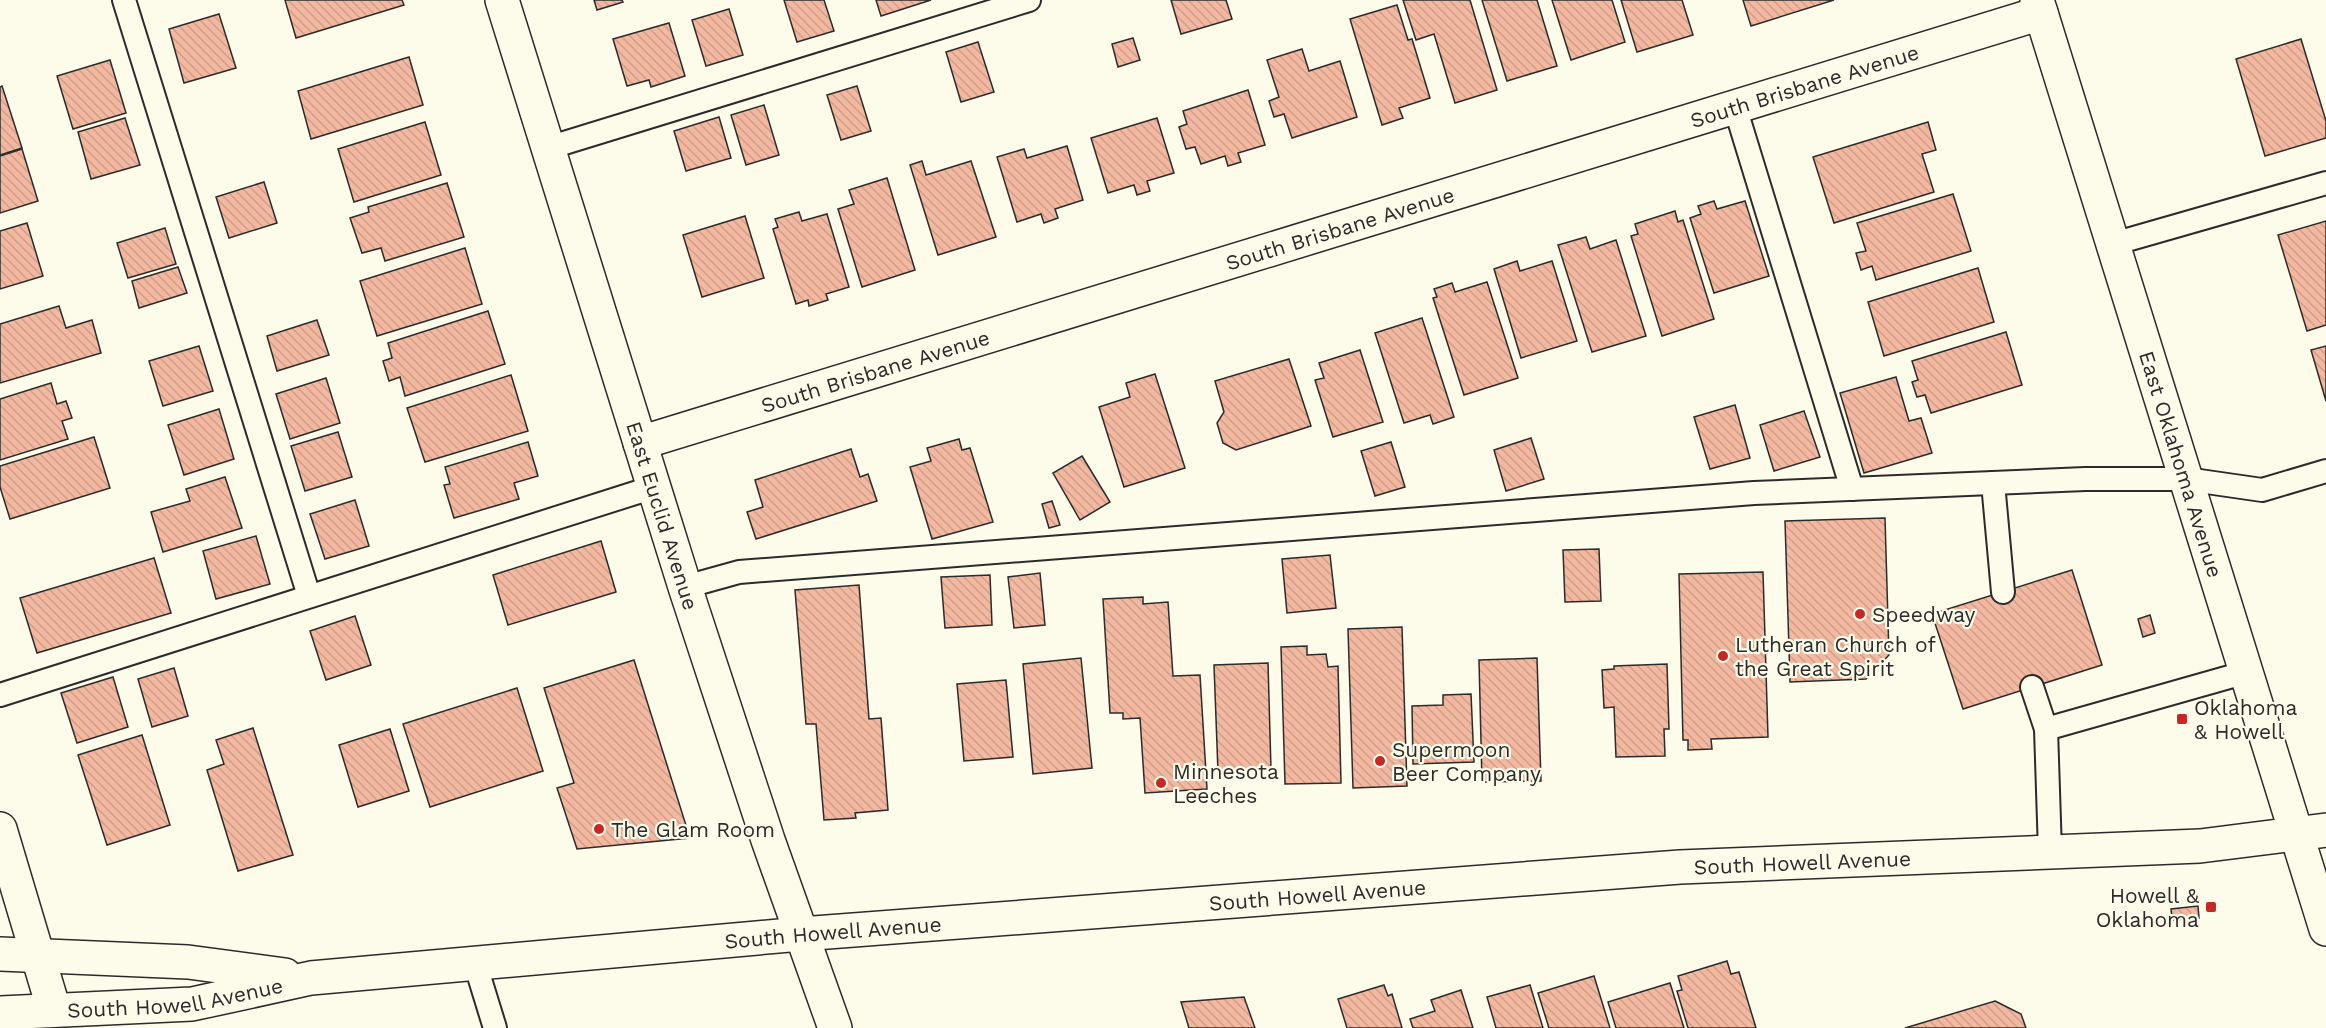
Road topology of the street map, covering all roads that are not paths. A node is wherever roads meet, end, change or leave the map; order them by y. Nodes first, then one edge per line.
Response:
1 (124, 0) edge
2 (502, 0) edge
3 (1029, 0) edge
4 (2039, 7) edge
5 (1735, 107) junction
6 (548, 148) junction
7 (2326, 183) edge
8 (2113, 244) junction
9 (640, 443) junction
10 (2326, 471) edge
11 (2186, 479) junction
12 (1993, 483) junction
13 (654, 486) junction
14 (1852, 489) junction
15 (685, 587) junction
16 (2003, 592) dead end
17 (309, 596) junction
18 (2247, 672) junction
19 (2032, 687) dead end
20 (0, 695) edge
21 (2046, 729) junction
22 (0, 829) edge
23 (2311, 833) edge
24 (2050, 852) junction
25 (2326, 929) edge
26 (801, 934) junction
27 (0, 954) edge
28 (38, 957) junction
29 (475, 963) junction
30 (311, 978) junction
31 (54, 1010) junction
32 (0, 1013) edge
33 (495, 1028) edge
34 (836, 1028) edge

1 - 17 lane
2 - 6 street, East Euclid Avenue
3 - 6 lane
4 - 5 street, South Brisbane Avenue
4 - 8 street, East Oklahoma Avenue
5 - 9 street, South Brisbane Avenue
5 - 14 lane
6 - 9 street, East Euclid Avenue
7 - 8 lane
8 - 11 street, East Oklahoma Avenue
9 - 13 street, East Euclid Avenue
10 - 11 lane
11 - 12 lane
11 - 18 street, East Oklahoma Avenue
12 - 14 lane
12 - 16 lane
13 - 15 street, East Euclid Avenue
13 - 17 lane
14 - 15 lane
15 - 26 street, East Euclid Avenue
17 - 20 lane
18 - 21 lane
18 - 23 street, East Oklahoma Avenue
19 - 21 lane
21 - 24 lane
22 - 28 street
23 - 24 street, South Howell Avenue
23 - 25 street, East Oklahoma Avenue
24 - 26 street, South Howell Avenue
26 - 29 street, South Howell Avenue
26 - 34 street, East Euclid Avenue
27 - 28 street, South Howell Avenue
28 - 30 street, South Howell Avenue
28 - 31 street
29 - 30 street, South Howell Avenue
29 - 33 lane
30 - 31 street, South Howell Avenue
31 - 32 street, South Howell Avenue

